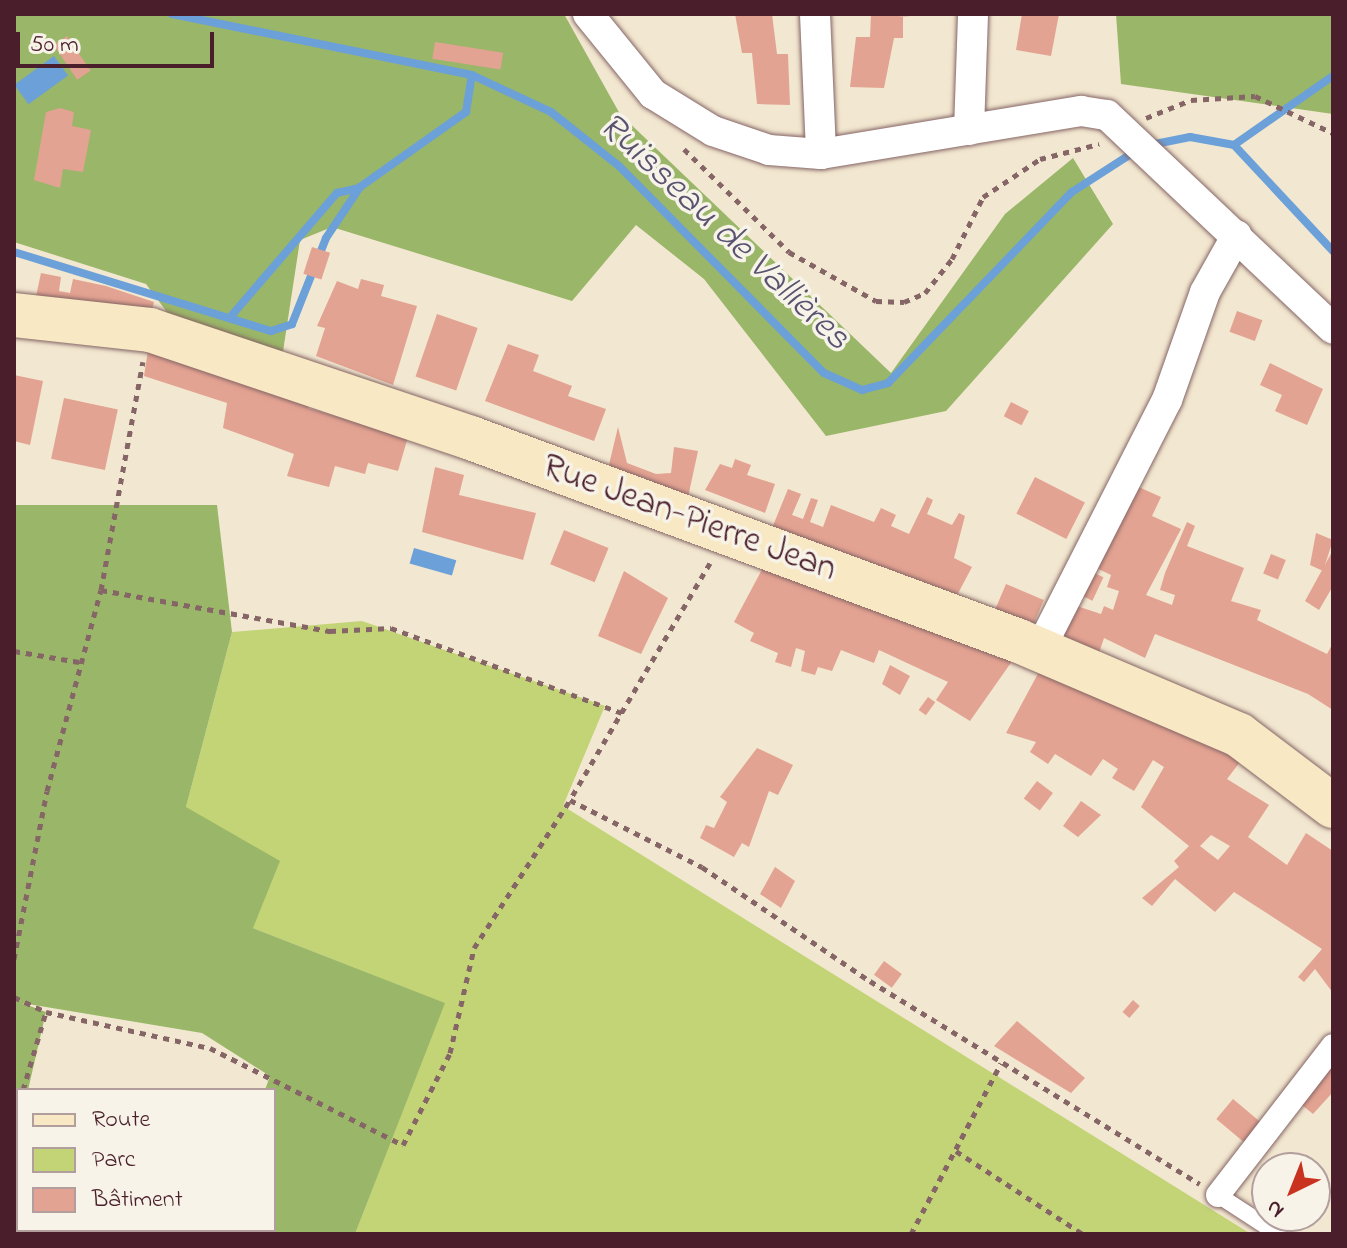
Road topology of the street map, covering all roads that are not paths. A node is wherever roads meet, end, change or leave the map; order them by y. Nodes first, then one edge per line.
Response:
1 (588, 14) edge
2 (815, 14) edge
3 (973, 14) edge
4 (969, 130) junction
5 (821, 154) junction
6 (1237, 235) junction
7 (14, 315) edge
8 (1333, 329) edge
9 (1040, 649) junction
10 (1333, 806) edge
11 (1333, 1046) edge
12 (1218, 1195) joint
13 (1278, 1234) edge

1 - 5 street
2 - 5 street
3 - 4 street
4 - 5 street
4 - 6 street
6 - 8 street
6 - 9 street
7 - 9 main road, Rue Jean-Pierre Jean
9 - 10 main road, Rue Jean-Pierre Jean
11 - 12 street
12 - 13 lane

